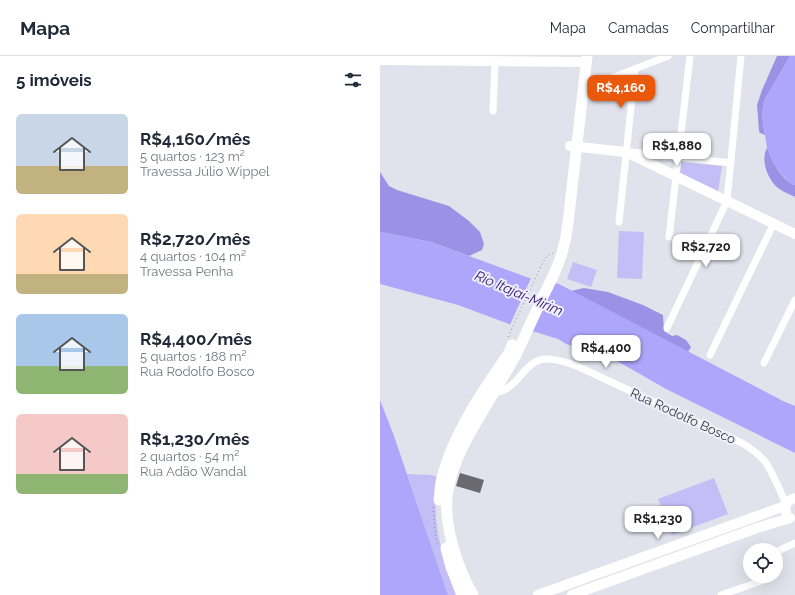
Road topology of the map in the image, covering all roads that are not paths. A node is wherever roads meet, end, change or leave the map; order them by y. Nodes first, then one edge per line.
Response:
1 (521, 56) edge
2 (668, 56) edge
3 (690, 56) edge
4 (741, 56) edge
5 (418, 58) edge
6 (583, 58) edge
7 (380, 60) edge
8 (495, 61) junction
9 (507, 61) junction
10 (635, 69) junction
11 (583, 89) junction
12 (493, 111) dead end
13 (574, 146) junction
14 (626, 152) junction
15 (678, 157) junction
16 (731, 163) junction
17 (676, 176) junction
18 (727, 200) junction
19 (618, 222) dead end
20 (774, 223) junction
21 (795, 234) edge
22 (669, 237) dead end
23 (550, 265) junction
24 (795, 300) edge
25 (667, 328) dead end
26 (512, 354) junction
27 (710, 355) dead end
28 (764, 363) dead end
29 (494, 393) junction
30 (467, 428) junction
31 (789, 503) edge
32 (793, 520) edge
33 (795, 543) edge
34 (783, 549) edge
35 (755, 583) edge
36 (462, 595) edge
37 (473, 595) edge
38 (538, 595) edge
39 (572, 595) edge
40 (721, 595) edge

1 - 9 main road
2 - 10 street
3 - 15 street
4 - 16 street
5 - 7 main road
5 - 8 main road
6 - 9 main road
6 - 11 main road
6 - 13 main road
8 - 9 main road
8 - 12 street
10 - 11 street
10 - 14 street
11 - 13 main road
13 - 14 main road
13 - 23 main road
13 - 23 main road
14 - 15 street
14 - 17 main road
14 - 19 street
15 - 16 street
15 - 17 street
16 - 18 street
17 - 18 main road
17 - 22 street
18 - 20 main road
18 - 25 street
20 - 21 main road
20 - 27 street
23 - 26 main road
24 - 28 street
26 - 29 main road
26 - 30 main road
29 - 30 main road
29 - 31 street, Rua Rodolfo Bosco
30 - 36 main road
30 - 37 main road
31 - 32 main road
31 - 38 main road
32 - 39 main road
33 - 34 street
35 - 40 street

